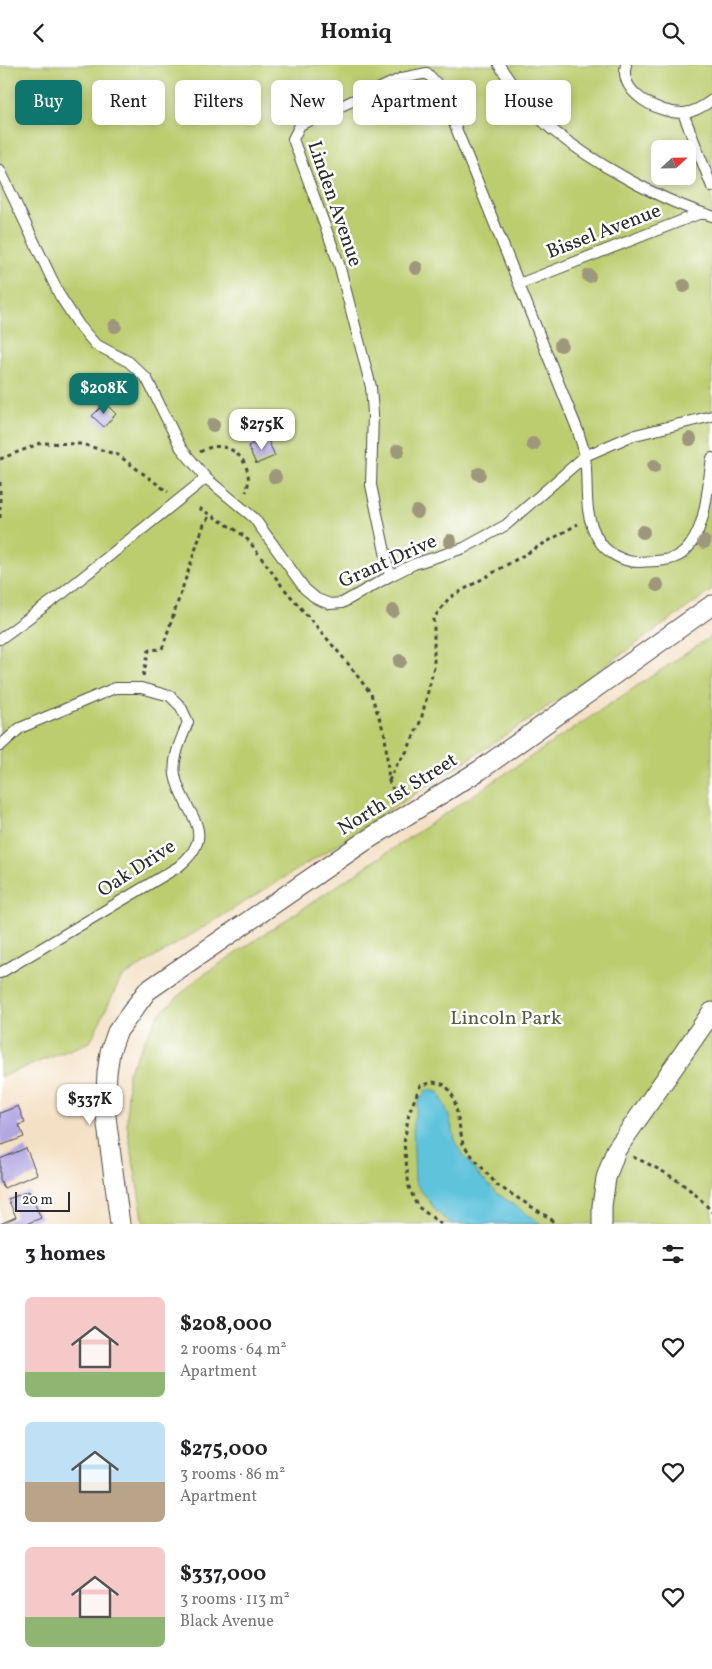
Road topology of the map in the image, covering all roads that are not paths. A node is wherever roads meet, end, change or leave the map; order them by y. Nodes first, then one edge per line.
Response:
1 (499, 65) edge
2 (626, 65) edge
3 (712, 100) edge
4 (683, 113) junction
5 (0, 170) edge
6 (712, 187) edge
7 (701, 213) junction
8 (712, 216) edge
9 (519, 285) junction
10 (712, 416) edge
11 (585, 456) junction
12 (712, 458) edge
13 (206, 478) junction
14 (390, 576) junction
15 (712, 605) edge
16 (0, 639) edge
17 (0, 746) edge
18 (0, 973) edge
19 (712, 1011) edge
20 (120, 1224) edge
21 (602, 1224) edge

1 - 7 lane
2 - 4 lane
3 - 4 lane
4 - 6 lane
5 - 13 lane, Grant Drive
7 - 8 lane
7 - 9 lane, Bissel Avenue
9 - 11 lane, Linden Avenue
9 - 14 lane, Linden Avenue
10 - 11 lane, Grant Drive
11 - 12 lane, Linden Avenue
11 - 14 lane, Grant Drive
13 - 14 lane, Grant Drive
13 - 16 lane
15 - 20 street, North 1st Street
17 - 18 lane, Oak Drive
19 - 21 street

